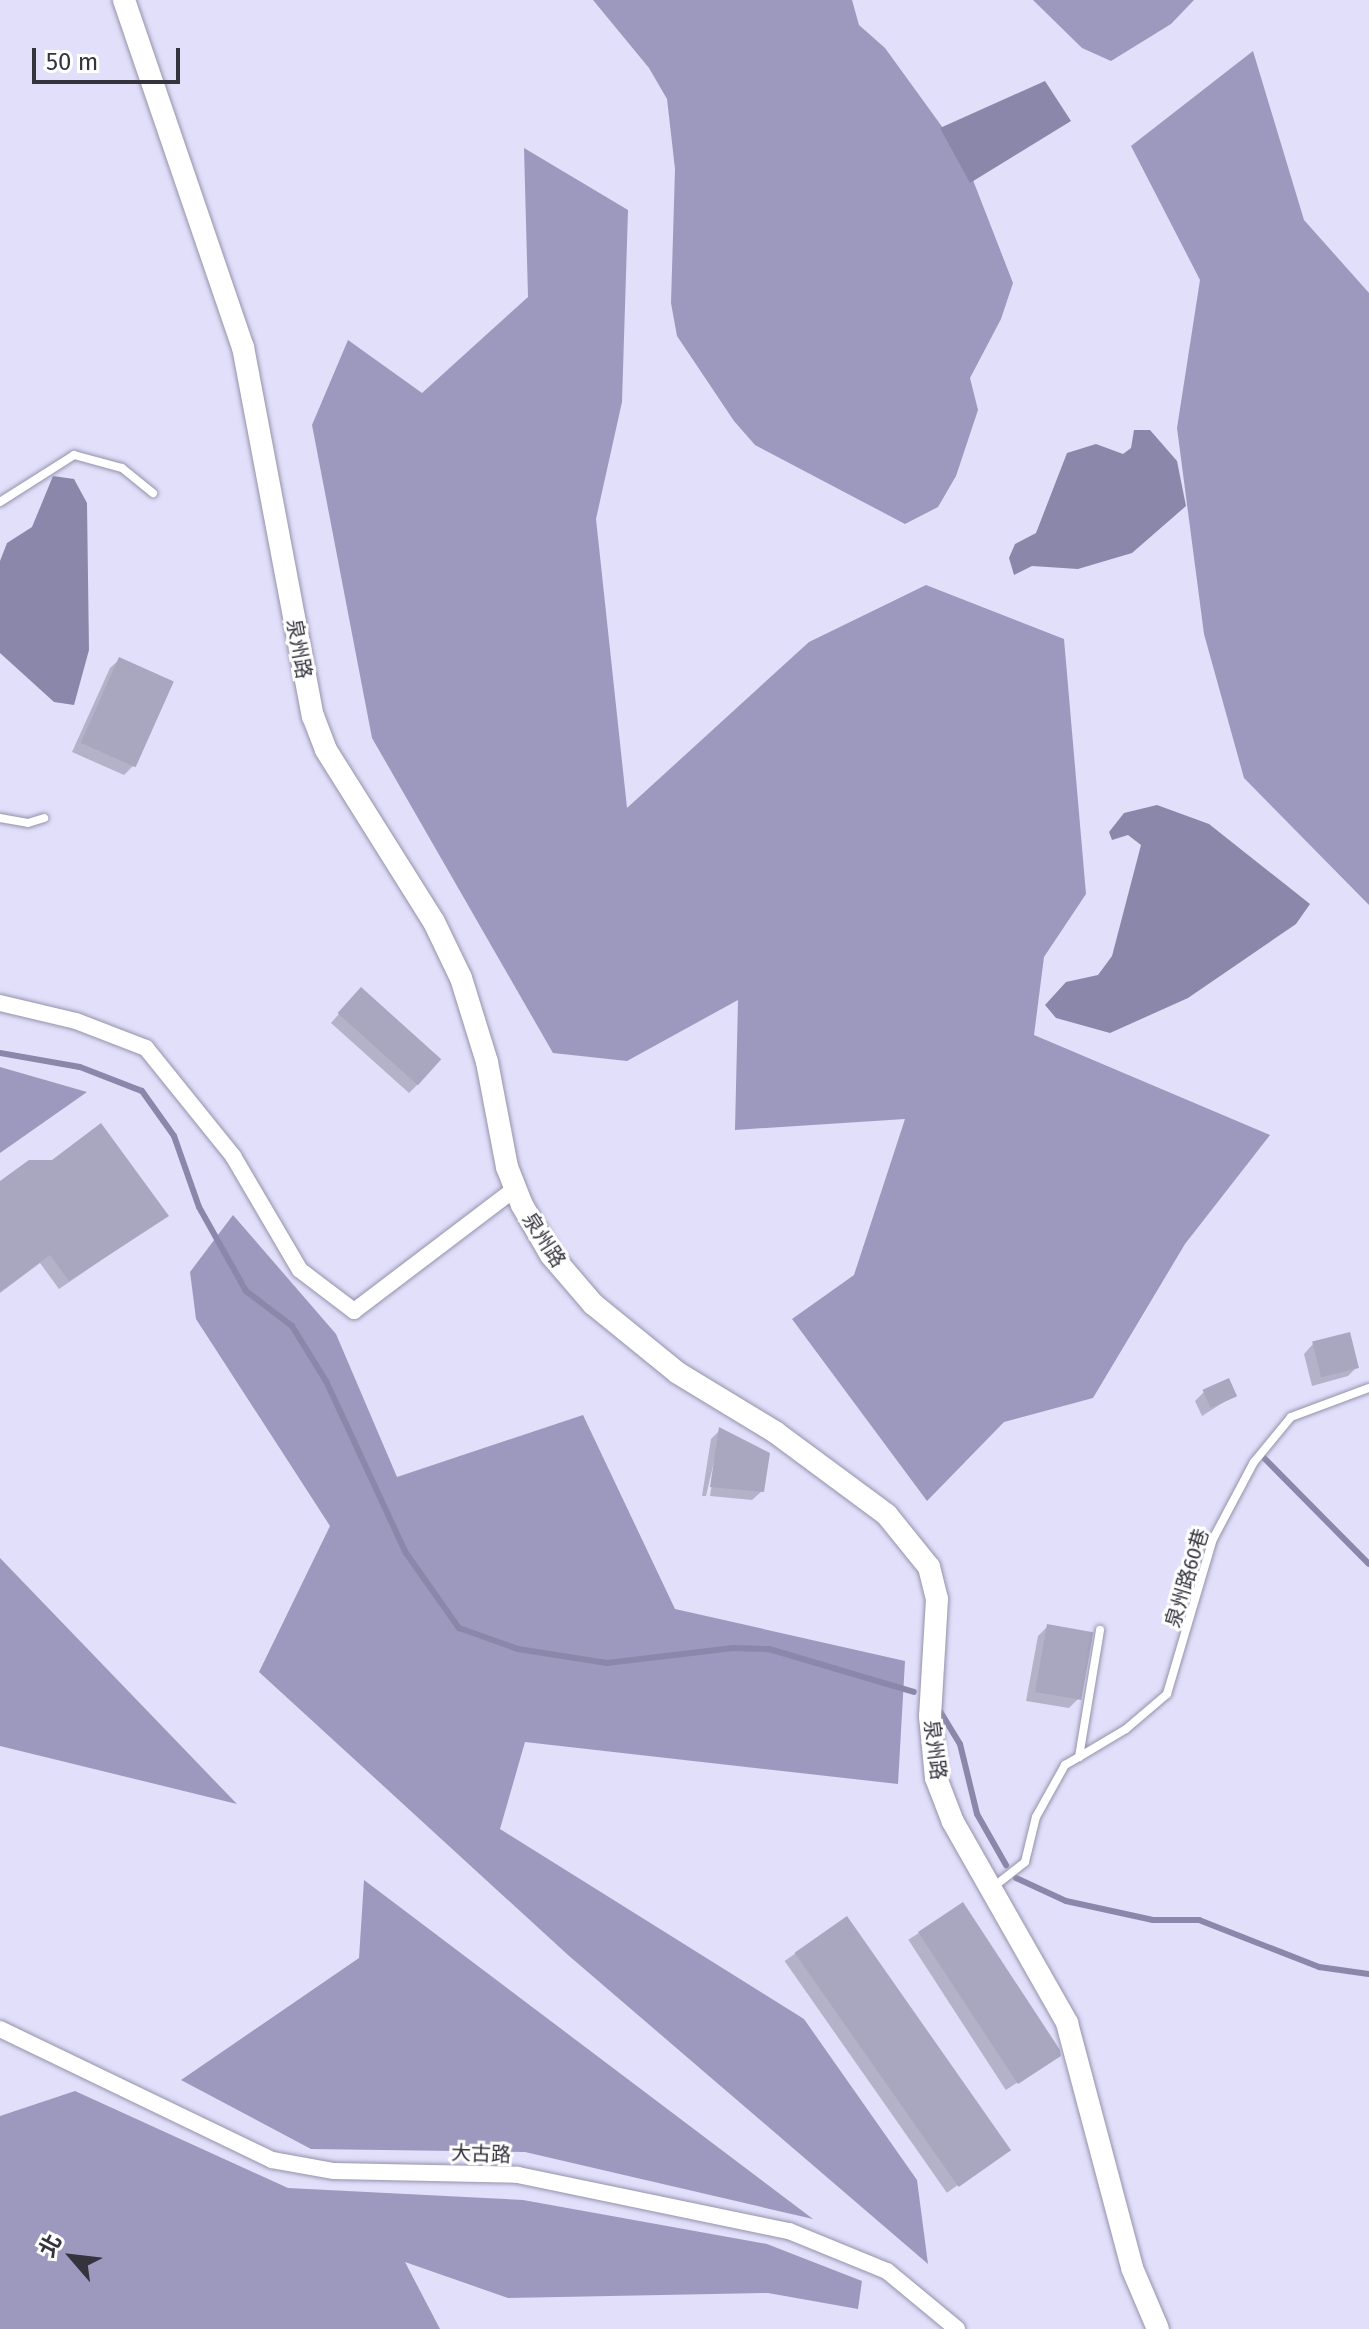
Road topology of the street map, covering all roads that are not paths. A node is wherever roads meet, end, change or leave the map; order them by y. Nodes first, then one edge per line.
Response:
1 (124, 0) edge
2 (153, 493) dead end
3 (0, 502) edge
4 (0, 818) edge
5 (44, 818) dead end
6 (0, 1003) edge
7 (515, 1189) junction
8 (1369, 1388) edge
9 (1100, 1630) dead end
10 (1079, 1757) junction
11 (992, 1889) junction
12 (0, 2029) edge
13 (957, 2329) edge
14 (1158, 2329) edge

1 - 7 street, 泉州路
2 - 3 lane
4 - 5 lane
6 - 7 street
7 - 11 street, 泉州路
8 - 10 lane, 泉州路60巷
9 - 10 lane
10 - 11 lane, 泉州路60巷
11 - 14 street, 泉州路
12 - 13 street, 大古路

